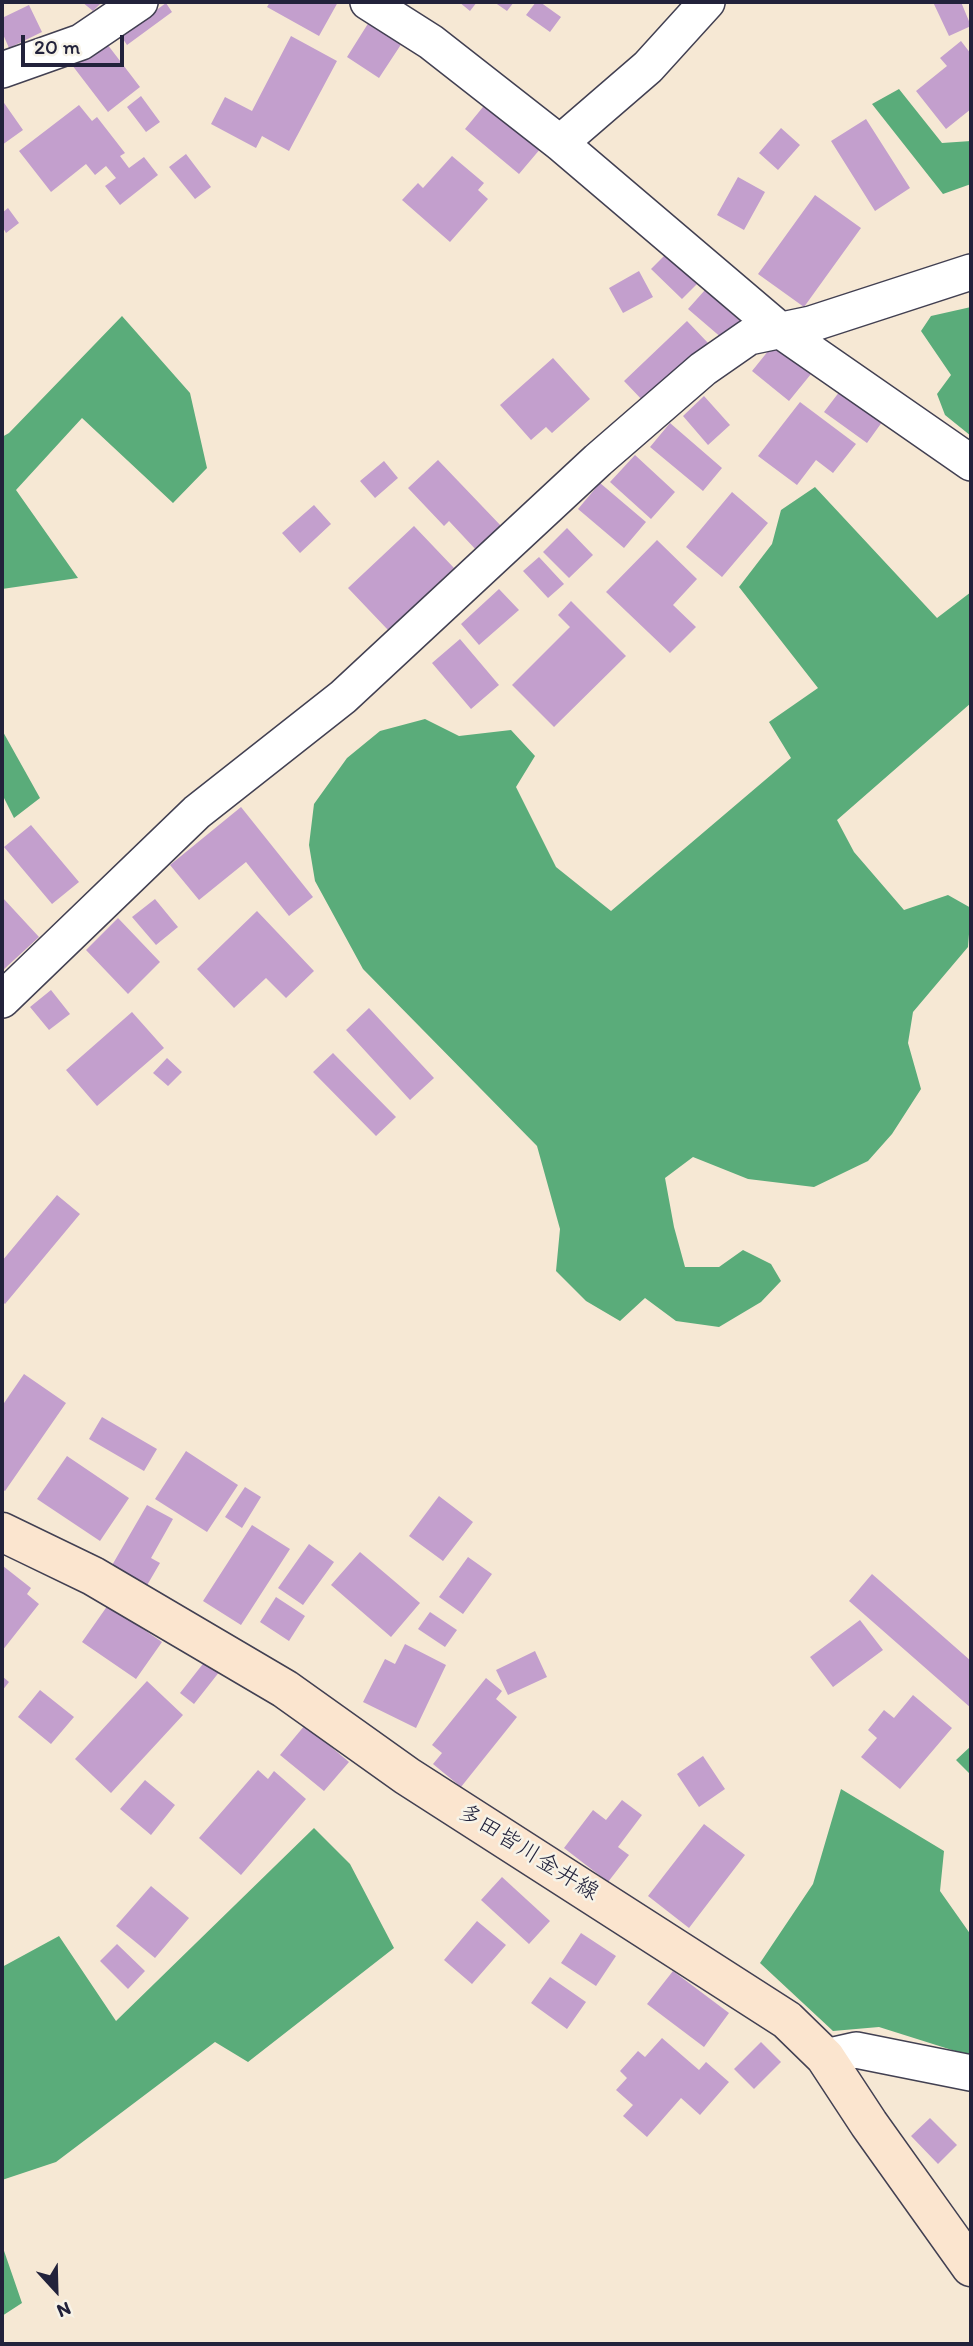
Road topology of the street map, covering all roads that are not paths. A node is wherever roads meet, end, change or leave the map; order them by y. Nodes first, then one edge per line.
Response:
1 (140, 2) edge
2 (369, 2) edge
3 (707, 2) edge
4 (2, 70) edge
5 (560, 143) junction
6 (971, 271) edge
7 (781, 331) junction
8 (971, 463) edge
9 (2, 1000) edge
10 (2, 1532) edge
11 (825, 2057) junction
12 (971, 2073) edge
13 (971, 2267) edge

1 - 4 street
2 - 5 street
3 - 5 street
5 - 7 street
6 - 7 street
7 - 8 street
7 - 9 street
10 - 11 main road, 多田皆川金井線
11 - 12 street
11 - 13 main road, 多田皆川金井線

